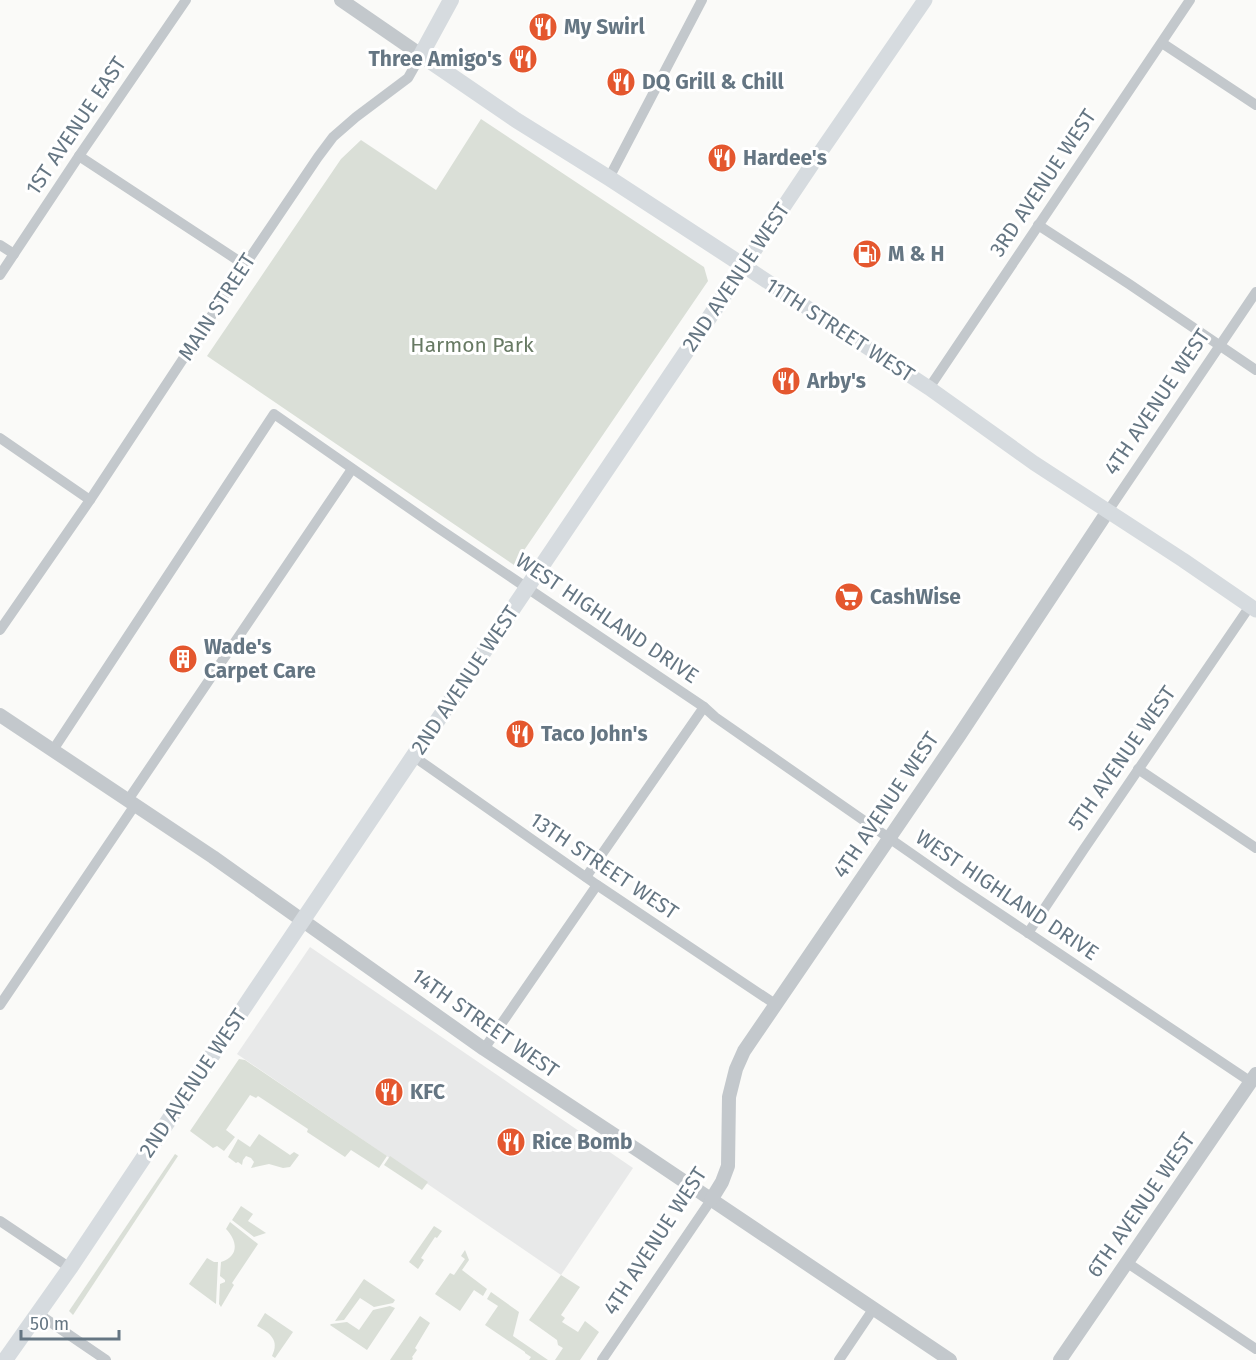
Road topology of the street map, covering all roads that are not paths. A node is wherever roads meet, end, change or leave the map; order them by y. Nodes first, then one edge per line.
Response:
1 (186, 0) edge
2 (341, 0) edge
3 (451, 0) edge
4 (702, 0) edge
5 (925, 0) edge
6 (1190, 0) edge
7 (1162, 43) junction
8 (421, 55) junction
9 (1256, 105) edge
10 (78, 156) junction
11 (609, 178) junction
12 (1038, 225) junction
13 (0, 245) edge
14 (14, 254) junction
15 (245, 265) junction
16 (744, 266) junction
17 (0, 275) edge
18 (1256, 292) edge
19 (1220, 346) junction
20 (1256, 370) edge
21 (928, 388) junction
22 (0, 438) edge
23 (352, 469) junction
24 (90, 500) junction
25 (1108, 511) junction
26 (527, 588) junction
27 (1253, 608) edge
28 (0, 630) edge
29 (704, 707) junction
30 (0, 715) edge
31 (52, 750) junction
32 (413, 756) junction
33 (1138, 769) junction
34 (131, 802) junction
35 (890, 838) junction
36 (1256, 848) edge
37 (586, 877) junction
38 (597, 885) junction
39 (303, 920) junction
40 (1028, 933) junction
41 (775, 1004) junction
42 (0, 1005) edge
43 (484, 1049) junction
44 (1253, 1078) edge
45 (711, 1200) junction
46 (0, 1221) edge
47 (1126, 1262) junction
48 (70, 1268) junction
49 (874, 1308) junction
50 (37, 1313) junction
51 (1256, 1349) edge
52 (5, 1360) edge
53 (106, 1360) edge
54 (602, 1360) edge
55 (839, 1360) edge
56 (950, 1360) edge
57 (1060, 1360) edge

1 - 10 street, 1ST AVENUE EAST
2 - 8 street
3 - 8 main road, MAIN STREET
4 - 11 street
5 - 16 main road, 2ND AVENUE WEST
6 - 7 street, 3RD AVENUE WEST
7 - 9 street
7 - 12 street, 3RD AVENUE WEST
8 - 11 main road, 11TH STREET WEST
8 - 15 street, MAIN STREET
10 - 14 street, 1ST AVENUE EAST
10 - 15 street
11 - 16 main road, 11TH STREET WEST
12 - 19 street
12 - 21 street, 3RD AVENUE WEST
13 - 14 street
14 - 17 street, 1ST AVENUE EAST
15 - 24 street, MAIN STREET
16 - 21 main road, 11TH STREET WEST
16 - 26 main road, 2ND AVENUE WEST
18 - 19 street, 4TH AVENUE WEST
19 - 20 street
19 - 25 street, 4TH AVENUE WEST
21 - 25 main road, 11TH STREET WEST
22 - 24 street
23 - 26 street, WEST HIGHLAND DRIVE
23 - 31 street, WEST HIGHLAND DRIVE
23 - 34 street
24 - 28 street, MAIN STREET
25 - 27 main road, 11TH STREET WEST
25 - 35 street, 4TH AVENUE WEST
26 - 29 street, WEST HIGHLAND DRIVE
26 - 32 main road, 2ND AVENUE WEST
27 - 33 street, 5TH AVENUE WEST
29 - 35 street, WEST HIGHLAND DRIVE
29 - 37 street
30 - 31 street, 14TH STREET WEST
31 - 34 street, 14TH STREET WEST
32 - 37 street, 13TH STREET WEST
32 - 39 main road, 2ND AVENUE WEST
33 - 36 street
33 - 40 street, 5TH AVENUE WEST
34 - 39 street, 14TH STREET WEST
34 - 42 street
35 - 40 street, WEST HIGHLAND DRIVE
35 - 41 street, 4TH AVENUE WEST
37 - 38 street, 13TH STREET WEST
38 - 41 street, 13TH STREET WEST
38 - 43 street
39 - 43 street, 14TH STREET WEST
39 - 48 main road, 2ND AVENUE WEST
40 - 44 street, WEST HIGHLAND DRIVE
41 - 45 street, 4TH AVENUE WEST
43 - 45 street, 14TH STREET WEST
44 - 47 street, 6TH AVENUE WEST
45 - 49 street, 14TH STREET WEST
45 - 54 street, 4TH AVENUE WEST
46 - 48 street
47 - 51 street
47 - 57 street, 6TH AVENUE WEST
48 - 50 main road, 2ND AVENUE WEST
49 - 55 street
49 - 56 street, 14TH STREET WEST
50 - 52 main road, 2ND AVENUE WEST
50 - 53 street

